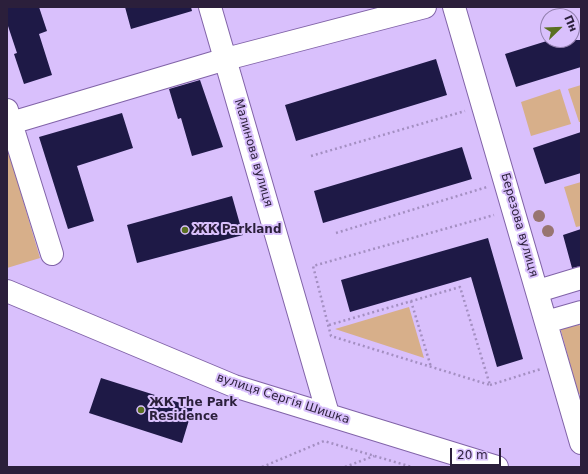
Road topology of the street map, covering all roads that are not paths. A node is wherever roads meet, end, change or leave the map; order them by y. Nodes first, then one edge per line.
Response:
1 (210, 7) edge
2 (425, 7) edge
3 (454, 7) edge
4 (226, 59) junction
5 (9, 116) edge
6 (52, 254) dead end
7 (581, 278) edge
8 (7, 291) edge
9 (538, 291) junction
10 (581, 312) edge
11 (546, 322) junction
12 (577, 412) edge
13 (328, 414) junction
14 (581, 443) edge
15 (497, 467) edge

1 - 4 street, Малинова вулиця
2 - 4 street
3 - 9 street, Березова вулиця
4 - 5 street
4 - 13 street, Малинова вулиця
5 - 6 street
7 - 9 street
8 - 13 street, вулиця Сергія Шишка
9 - 11 street, Березова вулиця
10 - 11 street
11 - 12 street, Березова вулиця
12 - 14 street, Березова вулиця
13 - 15 street, вулиця Сергія Шишка

